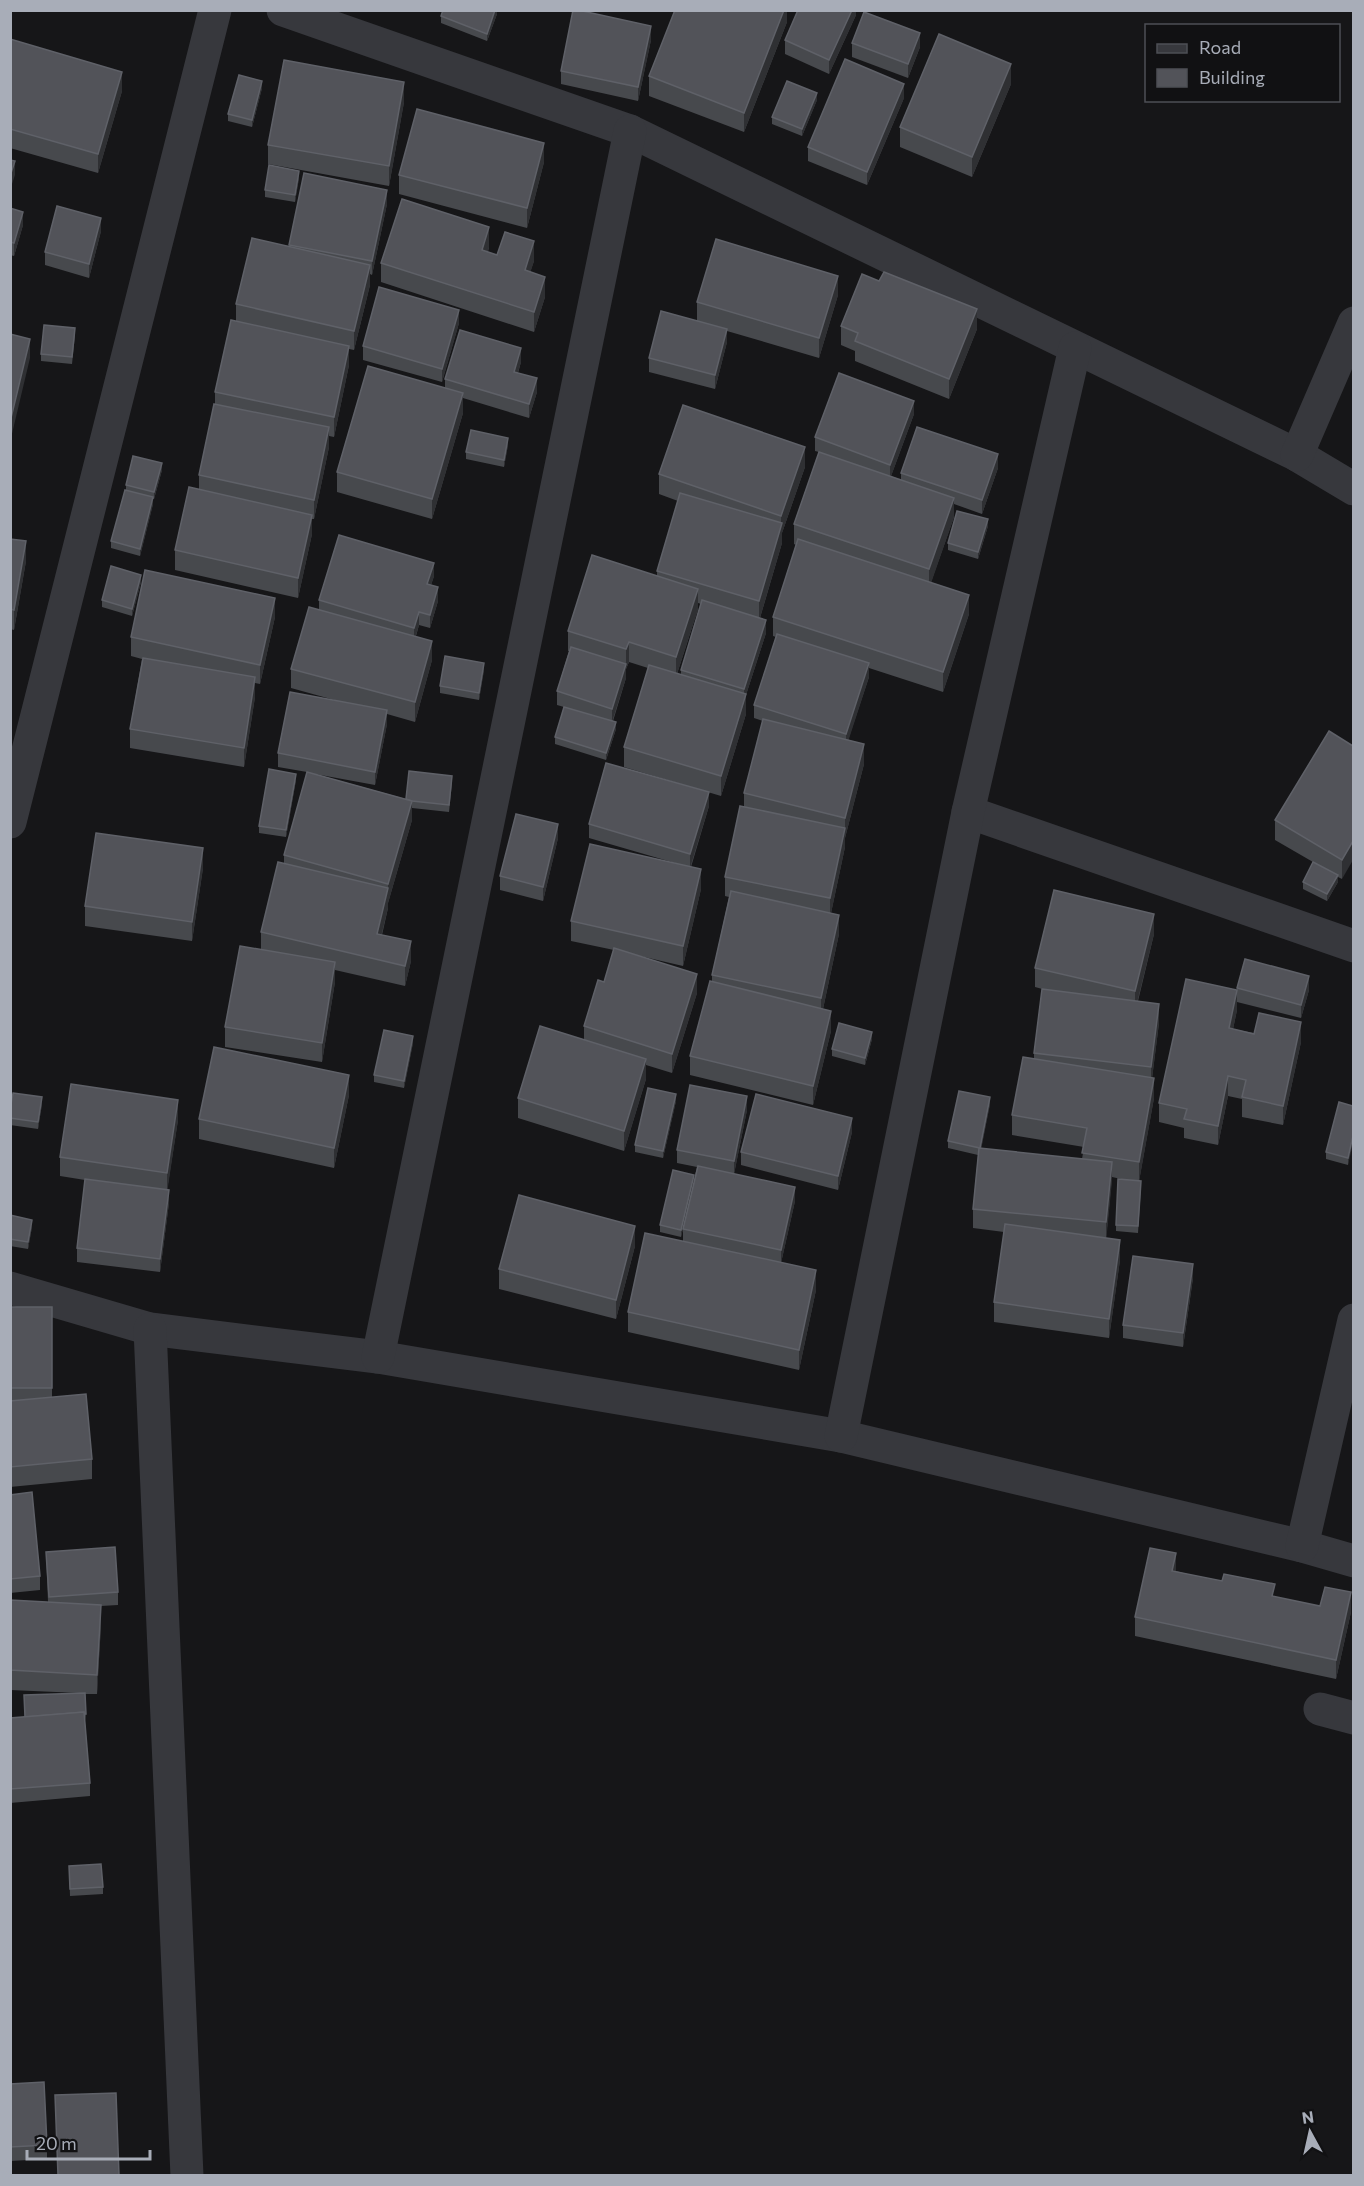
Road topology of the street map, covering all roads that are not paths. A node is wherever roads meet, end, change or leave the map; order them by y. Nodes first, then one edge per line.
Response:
1 (214, 10) edge
2 (283, 10) edge
3 (630, 130) junction
4 (1353, 323) edge
5 (1075, 348) junction
6 (1297, 455) junction
7 (1353, 489) edge
8 (968, 812) junction
9 (10, 822) edge
10 (1353, 946) edge
11 (10, 1288) edge
12 (1353, 1320) edge
13 (150, 1329) junction
14 (378, 1357) junction
15 (841, 1436) junction
16 (1302, 1546) junction
17 (1353, 1561) edge
18 (1320, 1710) dead end
19 (1353, 1718) edge
20 (187, 2175) edge

1 - 9 street
2 - 3 street
3 - 5 street
3 - 14 street
4 - 6 street
5 - 6 street
5 - 8 street
6 - 7 street
8 - 10 street
8 - 15 street
11 - 13 street
12 - 16 street
13 - 14 street
13 - 20 street
14 - 15 street
15 - 16 street
16 - 17 street
18 - 19 street

